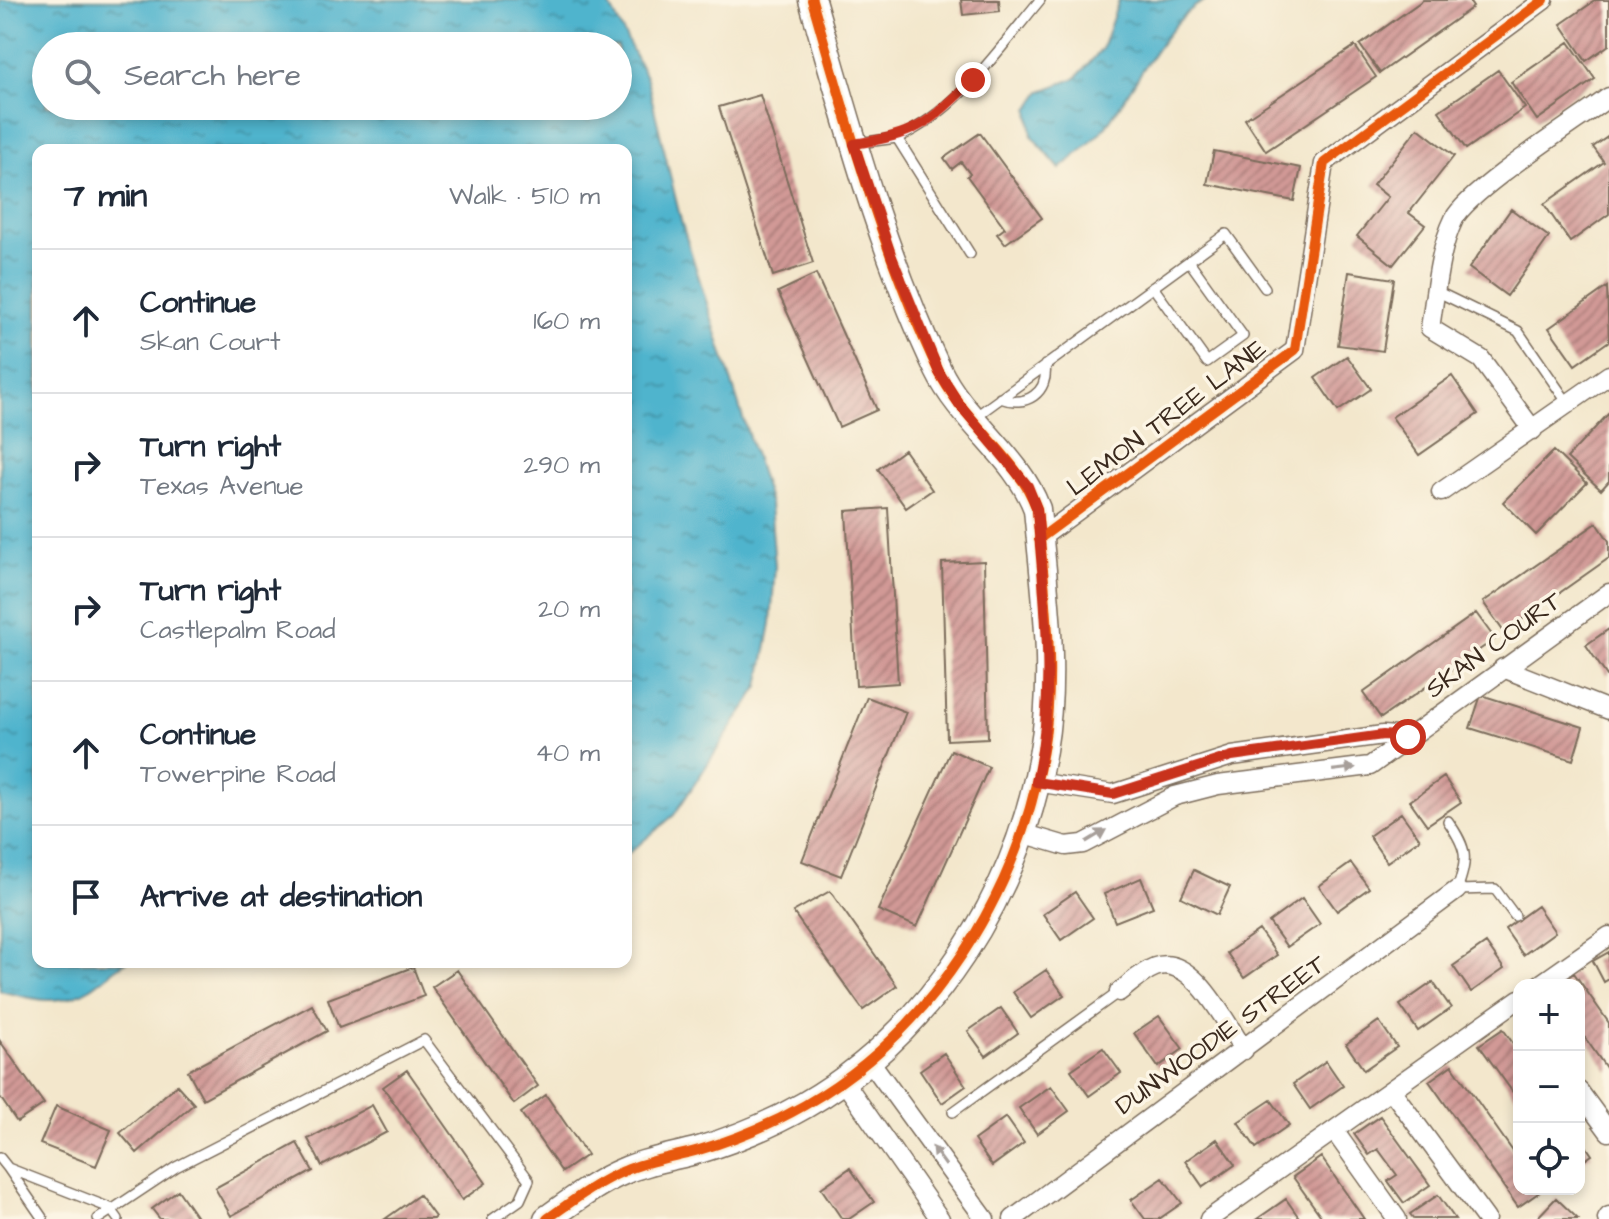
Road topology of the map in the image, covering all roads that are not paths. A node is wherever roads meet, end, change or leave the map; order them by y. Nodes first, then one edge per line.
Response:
1 (812, 0) edge
2 (1040, 0) edge
3 (1544, 0) edge
4 (1609, 97) edge
5 (897, 138) junction
6 (854, 144) junction
7 (970, 254) dead end
8 (1189, 261) junction
9 (1153, 287) junction
10 (1265, 288) dead end
11 (1436, 291) junction
12 (1045, 365) junction
13 (1609, 375) edge
14 (1000, 398) junction
15 (1569, 405) junction
16 (972, 419) junction
17 (1533, 430) junction
18 (1441, 492) dead end
19 (1039, 539) junction
20 (1609, 593) edge
21 (1503, 668) junction
22 (1609, 710) edge
23 (1408, 737) junction
24 (1036, 782) junction
25 (1448, 821) dead end
26 (1022, 833) junction
27 (1457, 890) junction
28 (1515, 916) dead end
29 (1609, 936) edge
30 (1548, 979) edge
31 (1119, 992) joint
32 (1513, 1006) edge
33 (1244, 1050) junction
34 (870, 1061) junction
35 (843, 1080) junction
36 (1392, 1091) junction
37 (1585, 1099) edge
38 (953, 1112) dead end
39 (1335, 1132) junction
40 (1609, 1132) edge
41 (0, 1158) edge
42 (8, 1168) junction
43 (110, 1208) junction
44 (43, 1219) edge
45 (98, 1219) edge
46 (118, 1219) edge
47 (493, 1219) edge
48 (547, 1219) edge
49 (940, 1219) edge
50 (985, 1219) edge
51 (1013, 1219) edge
52 (1209, 1219) edge
53 (1397, 1219) edge
54 (1486, 1219) edge

1 - 6 street
2 - 5 lane
3 - 19 street, LEMON TREE LANE
4 - 11 street
5 - 6 lane
5 - 7 lane
6 - 16 street
8 - 9 lane
8 - 9 lane
8 - 10 lane
9 - 12 lane
11 - 15 lane
11 - 17 street
12 - 14 lane
12 - 14 lane
13 - 15 street
14 - 16 lane
15 - 17 street
16 - 19 street
17 - 18 street
19 - 24 street
20 - 21 street, SKAN COURT
21 - 22 street
21 - 23 street, SKAN COURT
23 - 24 street
26 -> 23 street, SKAN COURT
24 - 26 street
25 - 27 lane
26 - 34 street
27 - 28 lane
27 - 33 street, DUNWOODIE STREET
29 - 30 street
31 - 33 street
31 - 38 lane
32 - 36 street
33 - 51 street, DUNWOODIE STREET
34 - 35 street
50 -> 34 street
35 - 48 street
35 - 49 street
36 - 39 street
36 - 54 street
37 - 40 street
39 - 52 street
39 - 53 street
41 - 42 lane
42 - 43 lane
42 - 44 lane
43 - 45 lane
43 - 46 lane
43 - 47 lane

